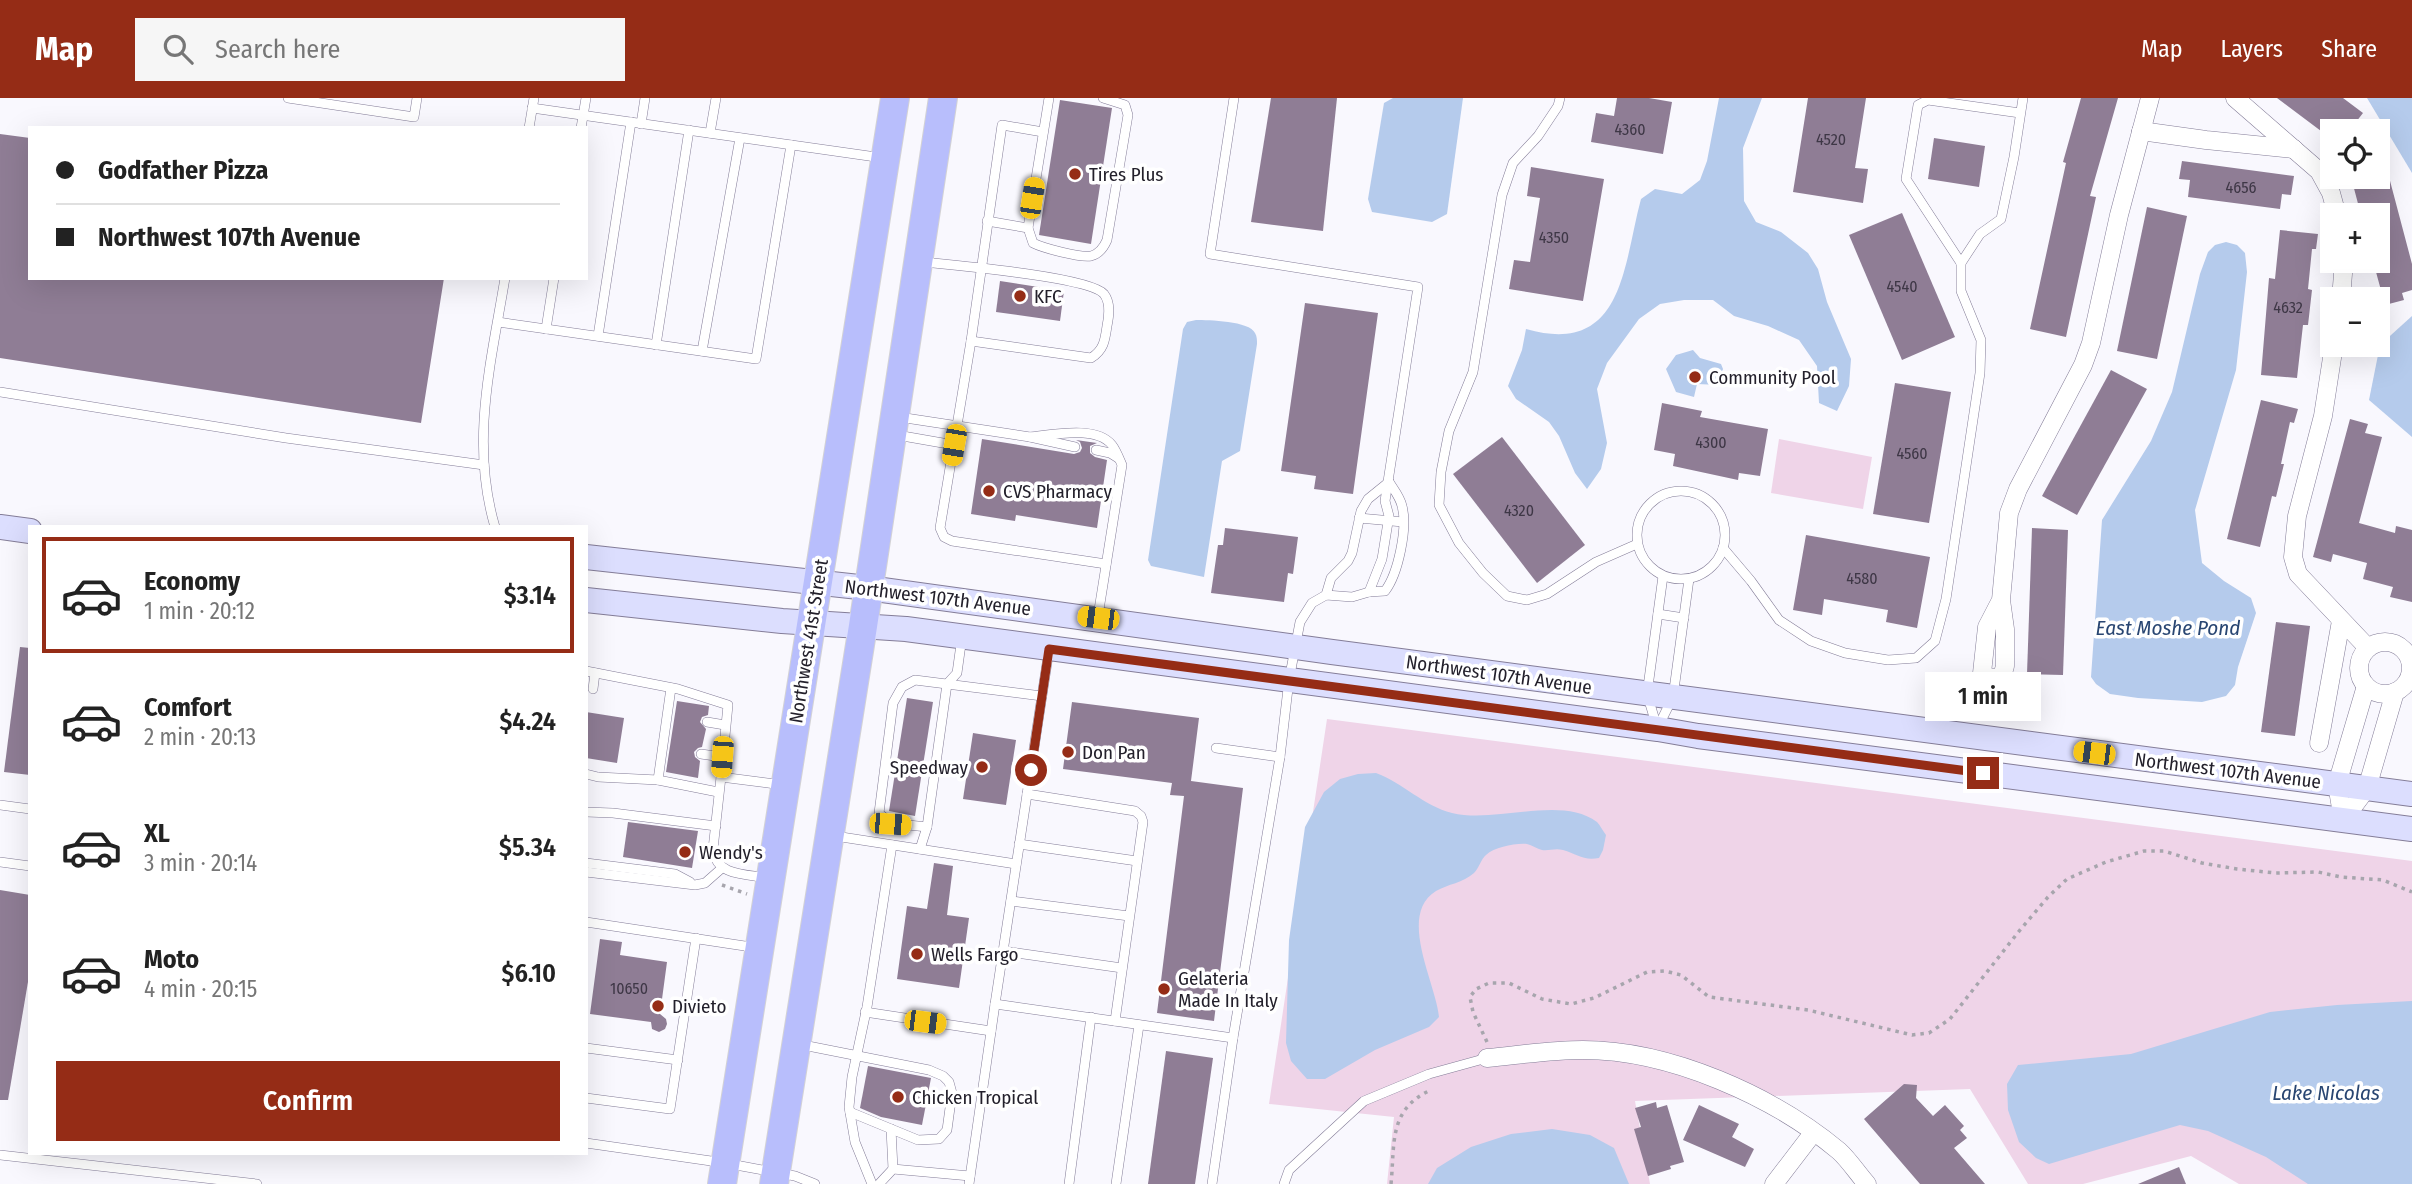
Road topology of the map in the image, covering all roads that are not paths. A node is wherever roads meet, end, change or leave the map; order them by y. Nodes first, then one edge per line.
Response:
1 (288, 98) edge
2 (417, 98) edge
3 (586, 98) edge
4 (645, 98) edge
5 (716, 98) edge
6 (895, 98) edge
7 (943, 98) edge
8 (1049, 98) edge
9 (1103, 98) edge
10 (1234, 98) edge
11 (1560, 98) edge
12 (2023, 98) edge
13 (2150, 98) edge
14 (2235, 98) edge
15 (533, 103) edge
16 (2020, 113) junction
17 (583, 115) junction
18 (636, 123) junction
19 (529, 126) edge
20 (581, 126) edge
21 (689, 130) junction
22 (2141, 131) junction
23 (1043, 132) junction
24 (710, 134) junction
25 (740, 138) junction
26 (791, 145) junction
27 (2294, 149) junction
28 (885, 158) junction
29 (2333, 203) edge
30 (986, 221) junction
31 (1027, 228) junction
32 (918, 261) junction
33 (1961, 263) junction
34 (980, 268) junction
35 (505, 280) edge
36 (554, 280) edge
37 (498, 321) junction
38 (546, 328) junction
39 (598, 336) junction
40 (971, 341) junction
41 (656, 345) junction
42 (702, 351) junction
43 (2332, 357) edge
44 (0, 392) edge
45 (893, 425) junction
46 (957, 426) junction
47 (1030, 437) junction
48 (954, 445) junction
49 (1075, 447) dead end
50 (1096, 450) dead end
51 (1119, 459) junction
52 (484, 465) junction
53 (1389, 482) junction
54 (1360, 518) junction
55 (1388, 522) junction
56 (1403, 522) junction
57 (495, 525) edge
58 (0, 527) edge
59 (28, 531) edge
60 (1637, 544) junction
61 (1723, 548) junction
62 (588, 557) edge
63 (1106, 564) junction
64 (1663, 576) junction
65 (1689, 579) junction
66 (817, 582) junction
67 (868, 587) junction
68 (1368, 592) junction
69 (1326, 595) junction
70 (2001, 600) dead end
71 (588, 601) edge
72 (1658, 614) junction
73 (1098, 618) junction
74 (1684, 618) junction
75 (2341, 621) junction
76 (811, 623) junction
77 (863, 626) junction
78 (962, 637) junction
79 (1296, 647) junction
80 (2368, 648) junction
81 (1049, 649) junction
82 (591, 672) edge
83 (2411, 675) edge
84 (1289, 680) junction
85 (947, 684) junction
86 (2366, 686) junction
87 (671, 688) junction
88 (593, 689) dead end
89 (2395, 692) junction
90 (1647, 694) junction
91 (1042, 696) junction
92 (1673, 697) junction
93 (2360, 708) junction
94 (2387, 718) junction
95 (707, 722) dead end
96 (725, 726) junction
97 (1658, 729) junction
98 (2319, 743) dead end
99 (1216, 748) dead end
100 (701, 754) dead end
101 (722, 757) junction
102 (1280, 757) junction
103 (588, 774) edge
104 (721, 777) junction
105 (658, 780) junction
106 (2337, 784) junction
107 (785, 786) junction
108 (2367, 788) junction
109 (718, 792) junction
110 (1027, 794) junction
111 (2412, 794) edge
112 (0, 804) edge
113 (28, 809) edge
114 (588, 813) edge
115 (2343, 820) junction
116 (716, 826) junction
117 (927, 827) junction
118 (2412, 829) edge
119 (830, 835) junction
120 (1019, 844) junction
121 (892, 845) junction
122 (920, 849) junction
123 (1137, 861) junction
124 (0, 862) edge
125 (588, 863) edge
126 (1016, 864) junction
127 (28, 866) edge
128 (722, 868) junction
129 (588, 872) edge
130 (695, 885) junction
131 (760, 886) junction
132 (1011, 901) junction
133 (1129, 916) junction
134 (588, 922) edge
135 (696, 938) junction
136 (759, 949) junction
137 (1003, 951) junction
138 (1122, 968) junction
139 (995, 1004) junction
140 (865, 1012) junction
141 (1091, 1017) junction
142 (1115, 1021) junction
143 (1139, 1024) junction
144 (991, 1031) junction
145 (1233, 1038) junction
146 (797, 1044) junction
147 (588, 1048) edge
148 (856, 1055) junction
149 (1487, 1058) joint
150 (678, 1060) junction
151 (588, 1098) edge
152 (850, 1112) junction
153 (891, 1129) junction
154 (1813, 1133) junction
155 (588, 1143) edge
156 (0, 1155) edge
157 (893, 1169) junction
158 (724, 1173) edge
159 (775, 1178) edge
160 (969, 1180) edge
161 (1858, 1181) edge
162 (257, 1184) edge
163 (815, 1184) edge
164 (872, 1184) edge
165 (879, 1184) edge
166 (1069, 1184) edge
167 (1116, 1184) edge
168 (1212, 1184) edge
169 (1284, 1184) edge
170 (1774, 1184) edge

1 - 2 lane
3 - 17 lane
4 - 18 lane
5 - 24 lane
6 - 28 main road, Northwest 41st Street
7 - 32 main road
8 - 23 lane
9 - 31 lane
10 - 53 lane
11 - 60 lane
12 - 16 lane
13 - 22 street
14 - 27 street
15 - 17 lane
15 - 19 lane
16 - 33 lane
16 - 33 lane
17 - 18 lane
17 - 20 lane
18 - 21 lane
18 - 39 lane
21 - 24 lane
21 - 41 lane
22 - 27 street
22 - 70 street
23 - 30 lane
23 - 31 lane
24 - 25 lane
25 - 26 lane
25 - 42 lane
26 - 28 lane
26 - 42 lane
27 - 29 street
28 - 66 main road, Northwest 41st Street
30 - 31 lane
30 - 34 lane
32 - 34 lane
32 - 45 main road
33 - 61 lane
34 - 40 lane
34 - 40 lane
35 - 37 lane
36 - 38 lane
37 - 38 lane
37 - 52 lane
38 - 39 lane
39 - 41 lane
40 - 46 lane
41 - 42 lane
43 - 75 street
44 - 52 lane
45 - 46 lane
45 - 48 lane
45 - 67 main road
46 - 47 lane
46 - 48 lane
47 - 49 lane
47 - 51 lane
48 - 63 lane
50 - 51 lane
51 - 63 lane
52 - 57 lane
53 - 54 lane
53 - 55 lane
53 - 56 lane
54 - 55 lane
54 - 69 lane
55 - 56 lane
55 - 68 lane
56 - 68 lane
58 - 59 main road
60 - 61 lane
60 - 64 lane
61 - 65 lane
62 - 66 main road, Northwest 107th Avenue
63 - 73 lane
64 - 65 lane
64 - 72 lane
65 - 74 lane
66 - 67 main road, Northwest 107th Avenue
66 - 76 main road, Northwest 41st Street
67 - 73 main road, Northwest 107th Avenue
67 - 77 main road
68 - 69 lane
69 - 79 lane
71 - 76 main road, Northwest 107th Avenue
72 - 74 lane
72 - 90 lane
73 - 79 main road, Northwest 107th Avenue
74 - 92 lane
75 - 80 street
75 - 98 street
76 - 77 main road, Northwest 107th Avenue
76 - 107 main road, Northwest 41st Street
77 - 78 main road, Northwest 107th Avenue
77 - 119 main road
78 - 81 main road, Northwest 107th Avenue
78 - 85 lane
79 - 84 lane
79 - 90 main road, Northwest 107th Avenue
80 - 83 street
80 - 86 street
81 - 84 main road, Northwest 107th Avenue
81 - 91 lane
82 - 87 lane
82 - 88 lane
83 - 89 street
84 - 97 main road, Northwest 107th Avenue
84 - 102 lane
85 - 91 lane
85 - 117 lane
85 - 117 lane
86 - 89 street
86 - 93 street
87 - 96 lane
87 - 105 lane
89 - 94 street
90 - 92 main road, Northwest 107th Avenue
90 - 97 lane
91 - 110 lane
92 - 97 lane
92 - 106 main road, Northwest 107th Avenue
93 - 94 street
93 - 106 street
94 - 108 street
95 - 96 lane
96 - 101 lane
97 - 115 main road, Northwest 107th Avenue
99 - 102 lane
100 - 101 lane
101 - 104 lane
102 - 145 lane
103 - 105 lane
104 - 107 lane
104 - 109 lane
105 - 109 lane
106 - 108 main road, Northwest 107th Avenue
106 - 115 street
107 - 131 main road, Northwest 41st Street
108 - 111 main road, Northwest 107th Avenue
108 - 115 street
109 - 116 lane
110 - 120 lane
110 - 123 lane
112 - 113 lane
114 - 116 lane
115 - 118 main road, Northwest 107th Avenue
116 - 128 lane
117 - 122 lane
119 - 121 lane
119 - 146 main road
120 - 123 lane
120 - 126 lane
121 - 122 lane
121 - 140 lane
122 - 126 lane
123 - 133 lane
124 - 127 lane
125 - 130 lane
126 - 132 lane
128 - 130 lane
128 - 131 lane
129 - 130 lane
131 - 136 main road, Northwest 41st Street
132 - 133 lane
132 - 137 lane
133 - 138 lane
134 - 135 lane
135 - 136 lane
135 - 150 lane
136 - 158 main road, Northwest 41st Street
137 - 138 lane
137 - 139 lane
138 - 142 lane
139 - 141 lane
139 - 144 lane
140 - 144 lane
140 - 148 lane
141 - 142 lane
141 - 166 lane
142 - 143 lane
143 - 145 lane
143 - 167 lane
144 - 160 lane
145 - 168 lane
146 - 148 lane
146 - 159 main road
147 - 150 lane
148 - 152 lane
148 - 153 lane
149 - 154 street
149 - 169 lane
150 - 151 lane
152 - 153 lane
152 - 164 lane
153 - 157 lane
154 - 161 street
154 - 170 street
155 - 158 lane
156 - 162 lane
157 - 160 lane
157 - 165 lane
158 - 159 lane
159 - 163 lane

